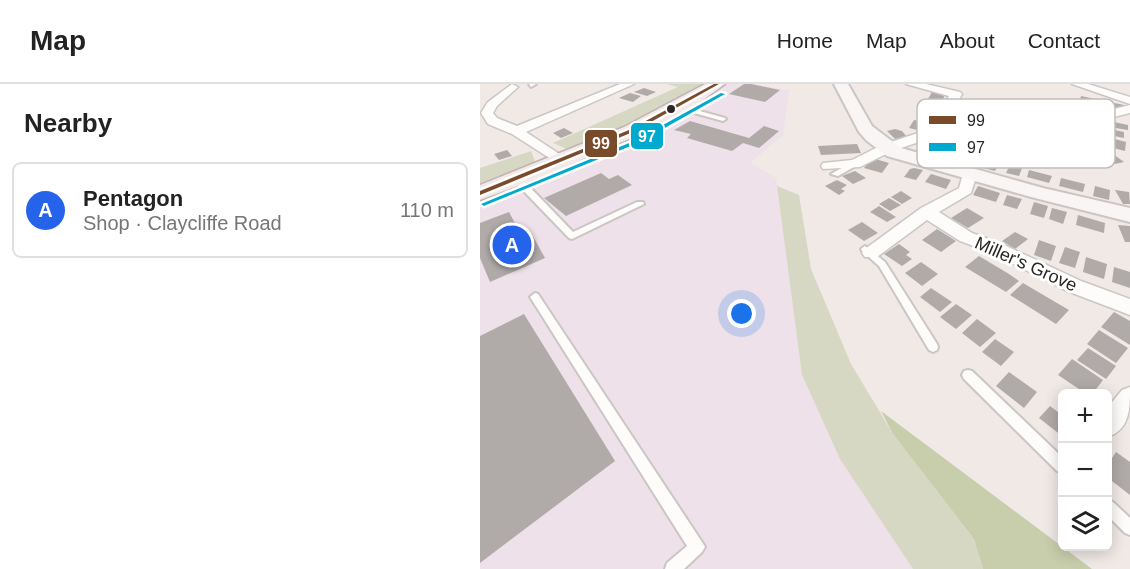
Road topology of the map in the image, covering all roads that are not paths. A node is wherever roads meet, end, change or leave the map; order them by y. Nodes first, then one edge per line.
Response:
1 (532, 84) edge
2 (629, 84) edge
3 (717, 84) edge
4 (841, 84) edge
5 (912, 84) edge
6 (1077, 84) edge
7 (508, 86) edge
8 (953, 99) edge
9 (1130, 101) edge
10 (678, 107) junction
11 (1130, 109) edge
12 (1115, 113) edge
13 (723, 119) dead end
14 (486, 124) edge
15 (517, 131) junction
16 (917, 138) edge
17 (887, 148) junction
18 (917, 157) edge
19 (562, 162) junction
20 (951, 168) edge
21 (832, 170) dead end
22 (970, 174) junction
23 (517, 179) junction
24 (480, 193) edge
25 (640, 204) dead end
26 (927, 212) junction
27 (1130, 215) edge
28 (868, 251) joint
29 (536, 297) dead end
30 (1130, 307) edge
31 (933, 347) dead end
32 (968, 375) dead end
33 (1130, 398) edge
34 (1112, 420) edge
35 (1058, 462) edge
36 (1112, 512) edge
37 (1130, 528) edge
38 (673, 569) edge

1 - 7 street
2 - 15 street
3 - 10 highway
4 - 17 main road
5 - 8 street
6 - 9 street
7 - 14 street
10 - 13 lane
10 - 19 highway
11 - 12 street
14 - 15 street
15 - 19 street
16 - 17 street
17 - 18 main road
17 - 21 street
19 - 23 highway
20 - 22 main road
22 - 26 street
22 - 27 main road
23 - 24 highway
23 - 25 lane
26 - 28 street
26 - 30 street, Miller's Grove
28 - 31 lane
29 - 38 lane
32 - 35 lane
33 - 34 street
36 - 37 lane

